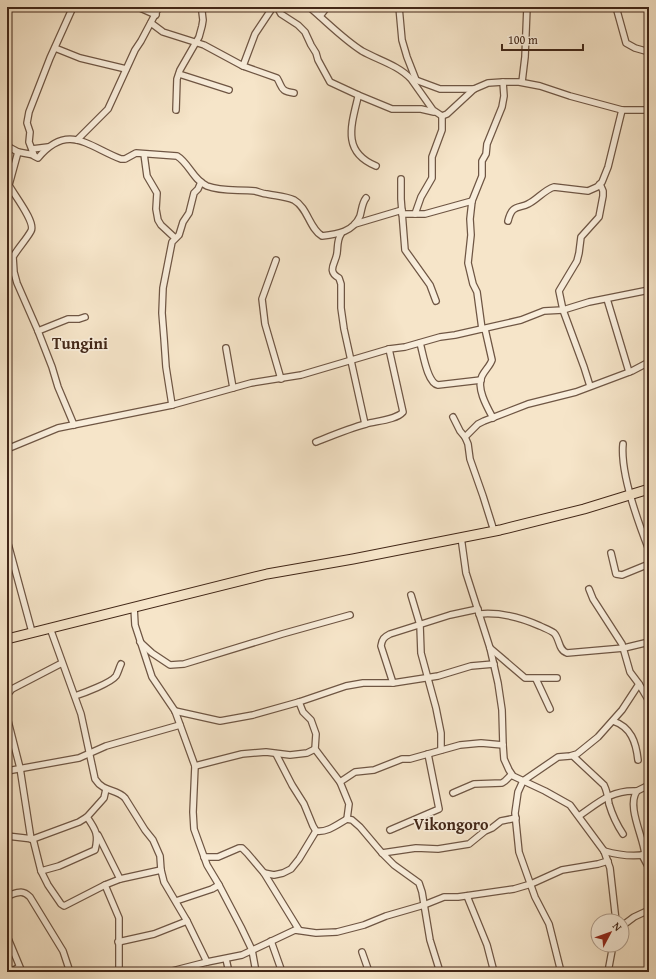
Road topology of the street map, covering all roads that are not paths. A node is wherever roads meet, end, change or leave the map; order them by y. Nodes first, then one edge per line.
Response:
1 (73, 7) edge
2 (138, 7) edge
3 (159, 7) edge
4 (204, 7) edge
5 (273, 7) edge
6 (276, 7) edge
7 (309, 7) edge
8 (327, 7) edge
9 (399, 7) edge
10 (527, 7) edge
11 (616, 7) edge
12 (156, 15) junction
13 (320, 16) junction
14 (151, 23) junction
15 (196, 43) junction
16 (55, 48) junction
17 (649, 52) edge
18 (243, 66) junction
19 (126, 69) junction
20 (179, 74) junction
21 (414, 79) junction
22 (503, 82) junction
23 (522, 82) junction
24 (474, 89) junction
25 (229, 90) dead end
26 (294, 93) dead end
27 (358, 95) junction
28 (176, 110) dead end
29 (622, 110) junction
30 (649, 110) edge
31 (436, 112) junction
32 (442, 116) junction
33 (77, 140) junction
34 (7, 146) edge
35 (48, 148) junction
36 (32, 149) junction
37 (18, 152) junction
38 (144, 154) junction
39 (34, 156) junction
40 (376, 166) dead end
41 (401, 179) dead end
42 (201, 182) junction
43 (8, 184) edge
44 (600, 184) junction
45 (366, 198) dead end
46 (472, 201) junction
47 (402, 212) junction
48 (415, 214) junction
49 (508, 221) dead end
50 (355, 224) junction
51 (341, 234) junction
52 (175, 238) junction
53 (276, 260) dead end
54 (10, 264) edge
55 (649, 290) edge
56 (607, 299) junction
57 (436, 300) dead end
58 (563, 310) junction
59 (85, 317) dead end
60 (483, 329) junction
61 (38, 331) junction
62 (420, 343) junction
63 (226, 348) dead end
64 (389, 349) junction
65 (352, 360) junction
66 (649, 362) edge
67 (629, 372) junction
68 (280, 379) junction
69 (481, 380) junction
70 (590, 386) junction
71 (233, 388) junction
72 (172, 405) junction
73 (453, 416) dead end
74 (493, 418) junction
75 (365, 424) junction
76 (74, 425) junction
77 (465, 437) junction
78 (316, 442) dead end
79 (623, 444) dead end
80 (7, 449) edge
81 (649, 489) edge
82 (630, 495) junction
83 (494, 531) junction
84 (461, 537) junction
85 (7, 540) edge
86 (649, 550) edge
87 (611, 554) dead end
88 (649, 564) edge
89 (589, 589) dead end
90 (411, 595) dead end
91 (134, 607) junction
92 (478, 612) junction
93 (350, 615) dead end
94 (420, 624) junction
95 (50, 628) junction
96 (32, 632) junction
97 (7, 639) edge
98 (140, 642) junction
99 (649, 642) edge
100 (490, 648) junction
101 (624, 648) junction
102 (62, 663) junction
103 (121, 664) dead end
104 (494, 664) junction
105 (428, 678) junction
106 (557, 678) dead end
107 (536, 679) junction
108 (392, 683) junction
109 (639, 684) junction
110 (7, 695) edge
111 (75, 696) junction
112 (649, 701) edge
113 (300, 702) junction
114 (550, 708) dead end
115 (175, 711) junction
116 (7, 718) edge
117 (613, 721) junction
118 (180, 725) junction
119 (503, 745) junction
120 (315, 749) junction
121 (441, 750) junction
122 (89, 753) junction
123 (276, 754) junction
124 (428, 754) junction
125 (573, 756) junction
126 (638, 760) dead end
127 (195, 766) junction
128 (20, 768) junction
129 (7, 771) edge
130 (511, 775) junction
131 (523, 781) junction
132 (340, 782) junction
133 (649, 785) edge
134 (106, 789) junction
135 (636, 792) junction
136 (453, 793) dead end
137 (608, 796) junction
138 (579, 816) junction
139 (86, 817) junction
140 (516, 818) junction
141 (347, 819) junction
142 (94, 827) junction
143 (390, 830) dead end
144 (316, 831) junction
145 (623, 834) dead end
146 (7, 836) edge
147 (32, 839) junction
148 (604, 851) junction
149 (382, 853) junction
150 (645, 855) edge
151 (204, 858) junction
152 (608, 861) junction
153 (649, 868) edge
154 (161, 870) junction
155 (41, 871) junction
156 (264, 873) junction
157 (120, 879) junction
158 (531, 884) junction
159 (105, 885) junction
160 (219, 885) junction
161 (7, 896) edge
162 (467, 896) junction
163 (176, 902) junction
164 (424, 905) junction
165 (649, 910) edge
166 (615, 913) edge
167 (630, 920) edge
168 (187, 921) junction
169 (299, 930) junction
170 (7, 936) edge
171 (271, 941) junction
172 (118, 942) junction
173 (252, 950) junction
174 (362, 952) dead end
175 (612, 953) edge
176 (226, 958) junction
177 (207, 962) junction
178 (20, 970) edge
179 (11, 972) edge
180 (70, 972) edge
181 (119, 972) edge
182 (168, 972) edge
183 (229, 972) edge
184 (256, 972) edge
185 (282, 972) edge
186 (370, 972) edge
187 (440, 972) edge
188 (494, 972) edge
189 (561, 972) edge
190 (608, 972) edge

1 - 16 street
2 - 12 street
3 - 12 street
4 - 15 street
5 - 18 street
6 - 27 street
7 - 13 street
8 - 13 street
9 - 21 street
10 - 23 street
11 - 17 street
12 - 14 street
13 - 21 street
14 - 15 street
14 - 19 street
15 - 18 street
15 - 20 street
16 - 19 street
16 - 36 street
18 - 26 street
19 - 33 street
20 - 25 street
20 - 28 street
21 - 24 street
21 - 31 street
22 - 23 street
22 - 24 street
22 - 46 street
23 - 29 street
24 - 32 street
27 - 31 street
27 - 40 street
29 - 30 street
29 - 44 street
31 - 32 street
32 - 48 street
33 - 35 street
33 - 38 street
34 - 37 street
35 - 36 street
35 - 39 street
36 - 39 street
37 - 39 street
37 - 43 street
38 - 42 street
38 - 52 street
41 - 47 street
42 - 51 street
42 - 52 street
43 - 54 street
44 - 49 street
44 - 58 street
45 - 50 street
46 - 48 street
46 - 60 street
47 - 48 street
47 - 50 street
47 - 57 street
50 - 51 street
51 - 65 street
52 - 72 street
53 - 68 street
54 - 61 street
55 - 56 street
56 - 58 street
56 - 67 street
58 - 60 street
58 - 70 street
59 - 61 street
60 - 62 street
60 - 69 street
61 - 76 street
62 - 64 street
62 - 69 street
63 - 71 street
64 - 65 street
64 - 75 street
65 - 68 street
65 - 75 street
66 - 67 street
67 - 70 street
68 - 71 street
69 - 74 street
70 - 74 street
71 - 72 street
72 - 76 street
73 - 77 street
74 - 77 street
75 - 78 street
76 - 80 street
77 - 83 street
79 - 82 street
81 - 82 main road
82 - 83 main road
82 - 86 street
83 - 84 main road
84 - 91 main road
84 - 92 street
85 - 96 street
87 - 88 street
89 - 101 street
90 - 94 street
91 - 95 main road
91 - 98 street
92 - 94 street
92 - 100 street
92 - 101 street
93 - 98 street
94 - 105 street
94 - 108 street
95 - 96 main road
95 - 102 street
96 - 97 main road
98 - 115 street
99 - 101 street
100 - 104 street
100 - 107 street
101 - 109 street
102 - 110 street
102 - 111 street
103 - 111 street
104 - 105 street
104 - 119 street
105 - 108 street
105 - 121 street
106 - 107 street
107 - 114 street
108 - 113 street
109 - 112 street
109 - 117 street
111 - 122 street
113 - 115 street
113 - 120 street
115 - 118 street
116 - 128 street
117 - 125 street
117 - 126 street
118 - 122 street
118 - 127 street
119 - 121 street
119 - 130 street
120 - 123 street
120 - 132 street
121 - 124 street
122 - 128 street
122 - 134 street
123 - 127 street
123 - 144 street
124 - 132 street
124 - 143 street
125 - 131 street
125 - 137 street
127 - 151 street
128 - 129 street
128 - 147 street
130 - 131 street
130 - 136 street
131 - 138 street
131 - 140 street
132 - 141 street
133 - 135 street
134 - 139 street
134 - 154 street
135 - 137 street
135 - 150 street
137 - 138 street
137 - 145 street
138 - 148 street
139 - 142 street
139 - 147 street
140 - 149 street
140 - 158 street
141 - 144 street
141 - 149 street
142 - 155 street
142 - 157 street
144 - 156 street
146 - 147 street
147 - 155 street
148 - 150 street
148 - 152 street
149 - 164 street
150 - 153 street
151 - 156 street
151 - 160 street
152 - 158 street
152 - 166 street
154 - 157 street
154 - 163 street
155 - 159 street
156 - 169 street
157 - 159 street
158 - 162 street
158 - 189 street
159 - 172 street
160 - 163 street
160 - 173 street
161 - 180 street
162 - 164 street
162 - 188 street
163 - 168 street
164 - 169 street
164 - 187 street
165 - 167 street
168 - 172 street
168 - 177 street
169 - 171 street
170 - 178 street
171 - 173 street
171 - 185 street
172 - 181 street
173 - 176 street
173 - 184 street
174 - 186 street
175 - 190 street
176 - 177 street
176 - 183 street
177 - 182 street
178 - 179 street

